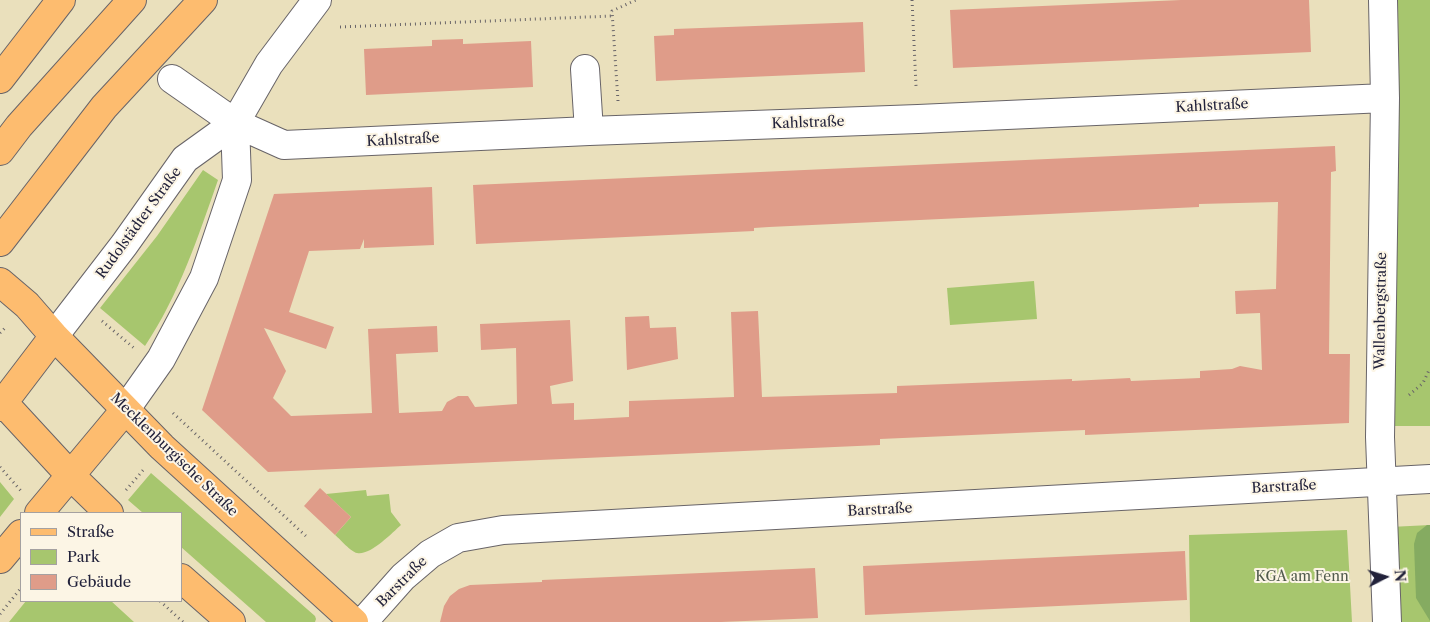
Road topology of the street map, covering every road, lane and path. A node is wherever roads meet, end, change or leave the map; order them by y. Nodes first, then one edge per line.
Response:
1 (61, 0) edge
2 (132, 0) edge
3 (203, 0) edge
4 (317, 0) edge
5 (636, 0) edge
6 (912, 0) edge
7 (1383, 0) edge
8 (612, 16) junction
9 (340, 27) dead end
10 (585, 69) dead end
11 (0, 79) edge
12 (172, 79) dead end
13 (916, 86) dead end
14 (1385, 98) junction
15 (619, 104) dead end
16 (236, 123) junction
17 (588, 131) junction
18 (0, 151) edge
19 (0, 242) edge
20 (0, 282) edge
21 (95, 316) dead end
22 (8, 324) dead end
23 (0, 333) edge
24 (54, 336) junction
25 (140, 353) dead end
26 (1430, 368) edge
27 (1404, 398) dead end
28 (1, 403) edge
29 (125, 410) junction
30 (193, 432) dead end
31 (0, 467) edge
32 (145, 468) dead end
33 (71, 476) junction
34 (1430, 479) edge
35 (1381, 482) junction
36 (22, 491) dead end
37 (116, 504) edge
38 (40, 512) edge
39 (20, 535) edge
40 (313, 543) dead end
41 (0, 559) edge
42 (182, 579) edge
43 (20, 589) edge
44 (161, 602) edge
45 (0, 614) edge
46 (183, 622) edge
47 (231, 622) edge
48 (354, 622) edge
49 (363, 622) edge
50 (1386, 622) edge

1 - 11 main road
2 - 18 main road
3 - 19 main road
4 - 16 street, Rudolstädter Straße
5 - 8 path
6 - 13 path
7 - 14 street, Wallenbergstraße
8 - 9 path
8 - 15 path
10 - 17 street
12 - 16 street, Kahlstraße
14 - 17 street, Kahlstraße
14 - 35 street, Wallenbergstraße
16 - 17 street, Kahlstraße
16 - 24 street, Rudolstädter Straße
16 - 29 street
20 - 24 main road, Mecklenburgische Straße
21 - 25 path
22 - 23 path
24 - 28 main road
24 - 29 main road, Mecklenburgische Straße
26 - 27 path
28 - 33 main road
29 - 33 main road
29 - 48 main road, Mecklenburgische Straße
30 - 40 path
31 - 36 path
32 - 37 path
33 - 37 main road
33 - 38 main road
34 - 35 street, Barstraße
35 - 49 street, Barstraße
35 - 50 street, Wallenbergstraße
39 - 41 main road
42 - 47 main road
43 - 45 path
44 - 46 path

